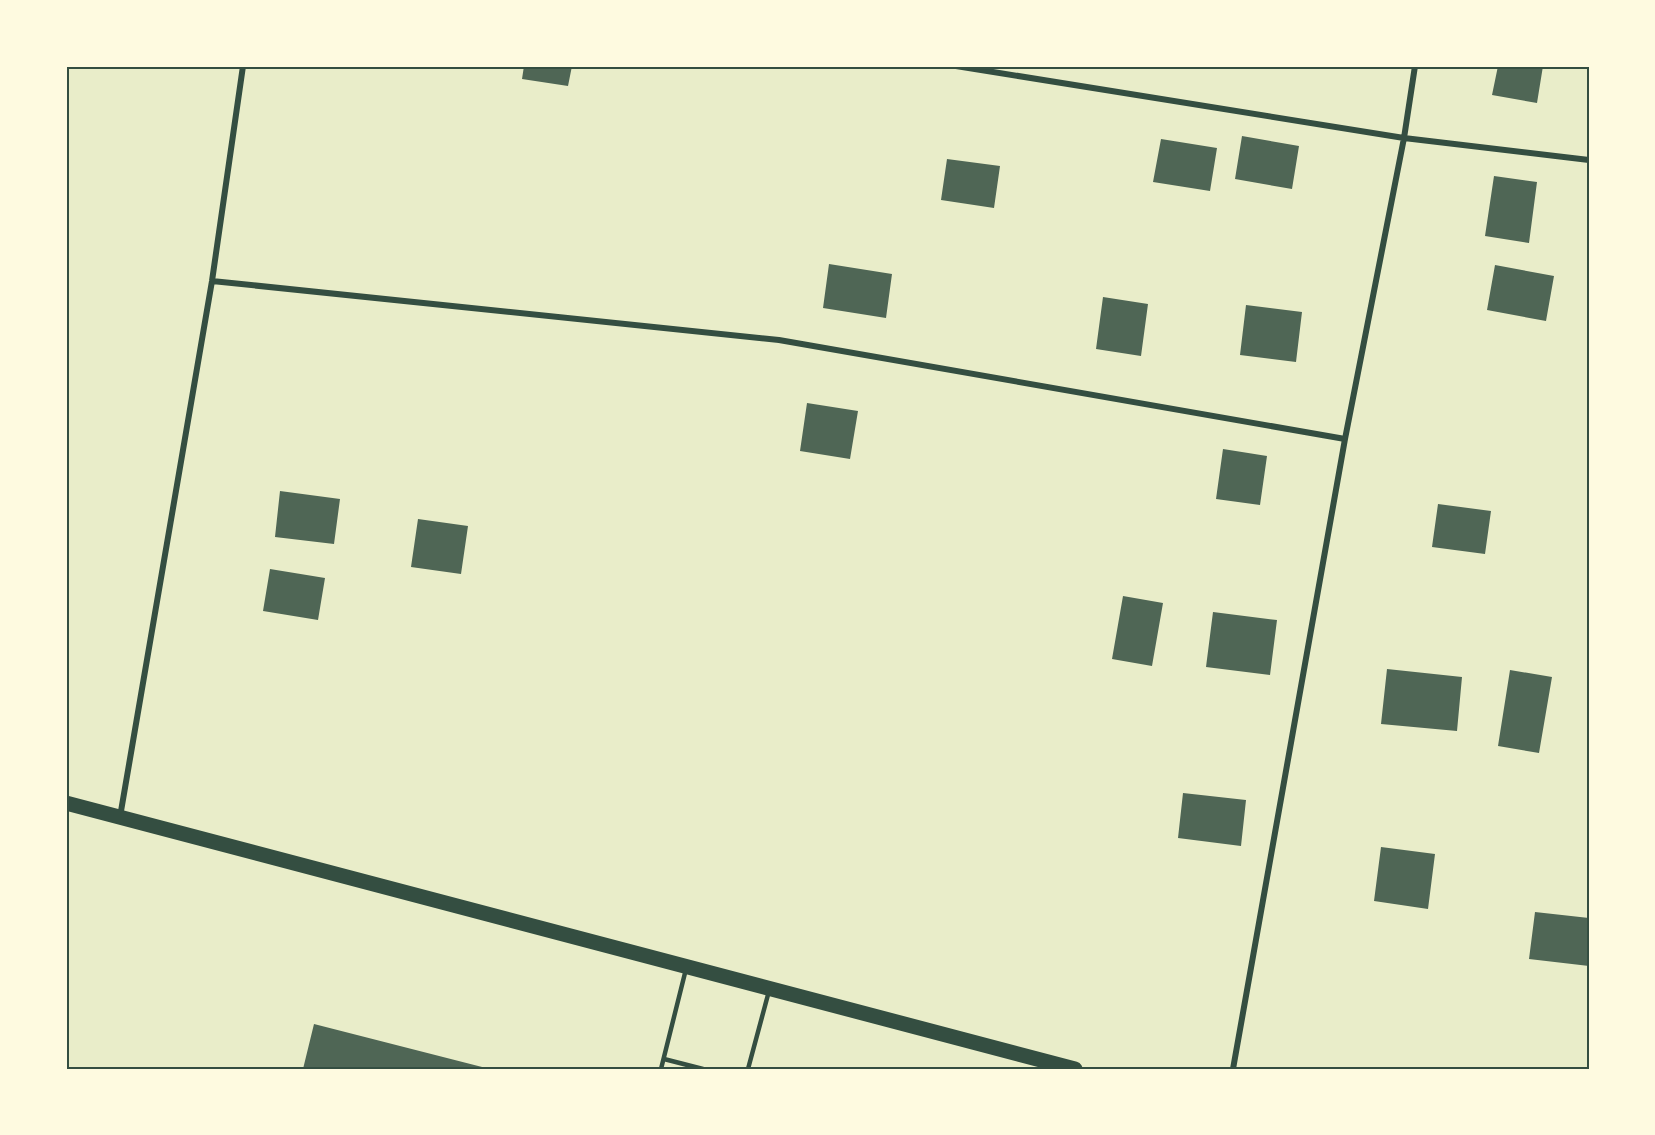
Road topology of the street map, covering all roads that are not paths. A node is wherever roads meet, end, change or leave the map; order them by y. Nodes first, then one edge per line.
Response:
1 (243, 66) edge
2 (956, 66) edge
3 (1415, 66) edge
4 (1404, 138) junction
5 (1589, 160) edge
6 (212, 281) junction
7 (1345, 439) junction
8 (66, 803) edge
9 (120, 817) junction
10 (687, 966) junction
11 (770, 988) junction
12 (664, 1059) junction
13 (661, 1069) edge
14 (703, 1069) edge
15 (748, 1069) edge
16 (1075, 1069) edge
17 (1233, 1069) edge

1 - 6 street
2 - 4 street
3 - 4 street
4 - 5 street
4 - 7 street
6 - 7 street
6 - 9 street
7 - 17 street
8 - 9 main road
9 - 10 main road
10 - 11 main road
10 - 12 lane
11 - 15 lane
11 - 16 main road
12 - 13 lane
12 - 14 lane

